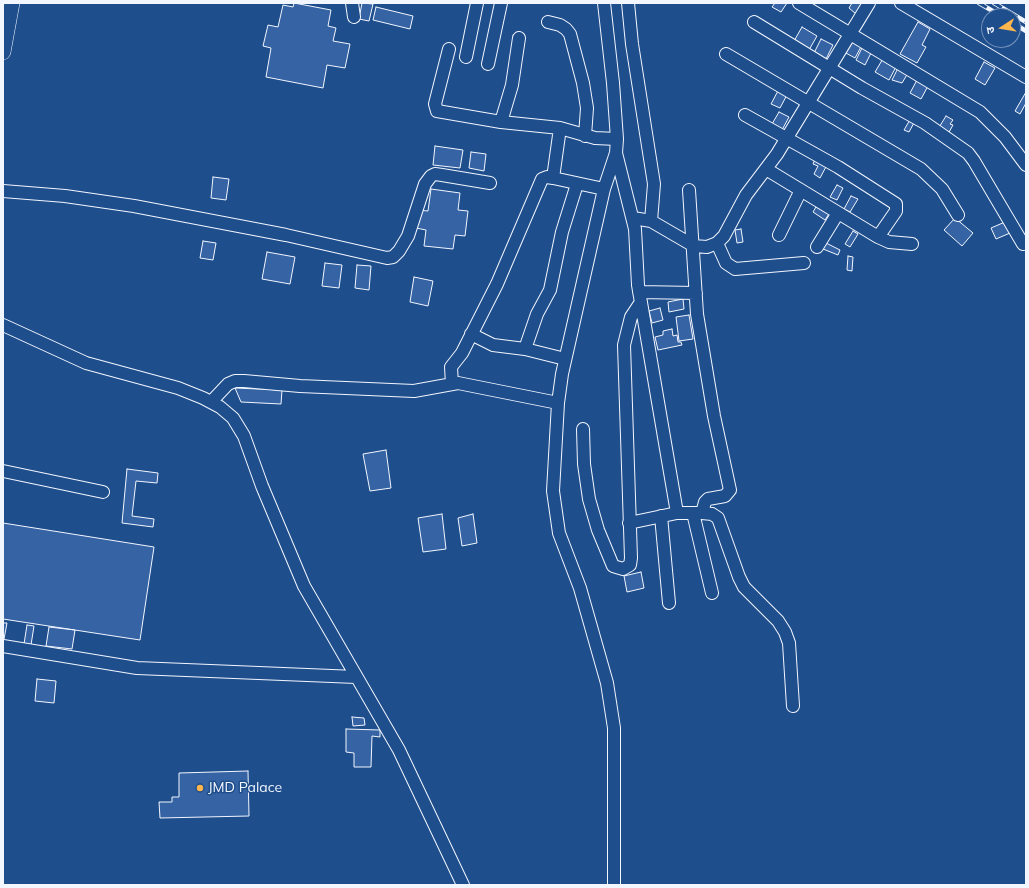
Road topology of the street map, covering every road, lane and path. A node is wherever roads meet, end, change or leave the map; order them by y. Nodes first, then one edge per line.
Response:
1 (12, 3) edge
2 (352, 3) edge
3 (477, 3) edge
4 (501, 3) edge
5 (604, 3) edge
6 (628, 3) edge
7 (799, 3) edge
8 (869, 3) edge
9 (902, 3) edge
10 (354, 17) dead end
11 (548, 22) dead end
12 (754, 22) dead end
13 (851, 33) junction
14 (519, 38) dead end
15 (450, 49) dead end
16 (3, 52) edge
17 (726, 54) dead end
18 (466, 57) dead end
19 (488, 64) dead end
20 (831, 68) junction
21 (1026, 77) edge
22 (810, 103) junction
23 (745, 115) dead end
24 (502, 122) junction
25 (566, 129) junction
26 (585, 136) junction
27 (788, 138) junction
28 (617, 139) junction
29 (616, 152) junction
30 (1026, 165) edge
31 (766, 169) junction
32 (550, 178) junction
33 (490, 183) dead end
34 (577, 184) junction
35 (604, 189) junction
36 (689, 190) dead end
37 (801, 190) junction
38 (3, 191) edge
39 (838, 213) junction
40 (958, 214) dead end
41 (633, 218) junction
42 (651, 221) junction
43 (779, 236) dead end
44 (878, 237) junction
45 (717, 243) junction
46 (912, 244) dead end
47 (1023, 244) dead end
48 (694, 246) junction
49 (817, 247) dead end
50 (804, 263) dead end
51 (696, 293) junction
52 (640, 297) junction
53 (3, 325) edge
54 (471, 334) junction
55 (525, 350) junction
56 (566, 359) junction
57 (451, 377) junction
58 (211, 402) junction
59 (558, 403) junction
60 (583, 429) dead end
61 (3, 471) edge
62 (103, 492) dead end
63 (677, 513) junction
64 (698, 513) junction
65 (661, 516) junction
66 (629, 523) junction
67 (712, 593) dead end
68 (669, 603) dead end
69 (3, 646) edge
70 (356, 678) junction
71 (793, 706) dead end
72 (463, 885) edge
73 (614, 885) edge

1 - 16 main road
2 - 10 street
3 - 18 street
4 - 19 street
5 - 28 street
6 - 42 street
7 - 13 street
8 - 13 street
9 - 21 street
11 - 26 street
12 - 20 street
13 - 20 street
13 - 30 street
14 - 24 street
15 - 24 street
17 - 22 street
20 - 22 street
20 - 47 street
22 - 27 street
22 - 40 street
23 - 27 street
24 - 25 street
25 - 26 street
25 - 32 street
26 - 28 street
27 - 31 street
27 - 44 street
28 - 29 street
29 - 35 street
29 - 41 street
31 - 37 street
31 - 45 street
32 - 34 street
32 - 54 street
33 - 38 street
34 - 35 street
34 - 55 street
35 - 56 street
36 - 48 street
37 - 39 street
37 - 43 street
39 - 44 street
39 - 49 street
41 - 42 street
41 - 52 street
42 - 48 street
44 - 46 street
45 - 48 street
45 - 50 street
48 - 51 street
51 - 52 street
51 - 64 street
52 - 63 street
52 - 66 street
53 - 58 street
54 - 55 street
54 - 57 street
55 - 56 street
56 - 59 street
57 - 58 street
57 - 59 street
58 - 70 street
59 - 73 street
60 - 66 street
61 - 62 street
63 - 64 street
63 - 65 street
64 - 67 street
64 - 71 street
65 - 66 street
65 - 68 street
69 - 70 street
70 - 72 street

